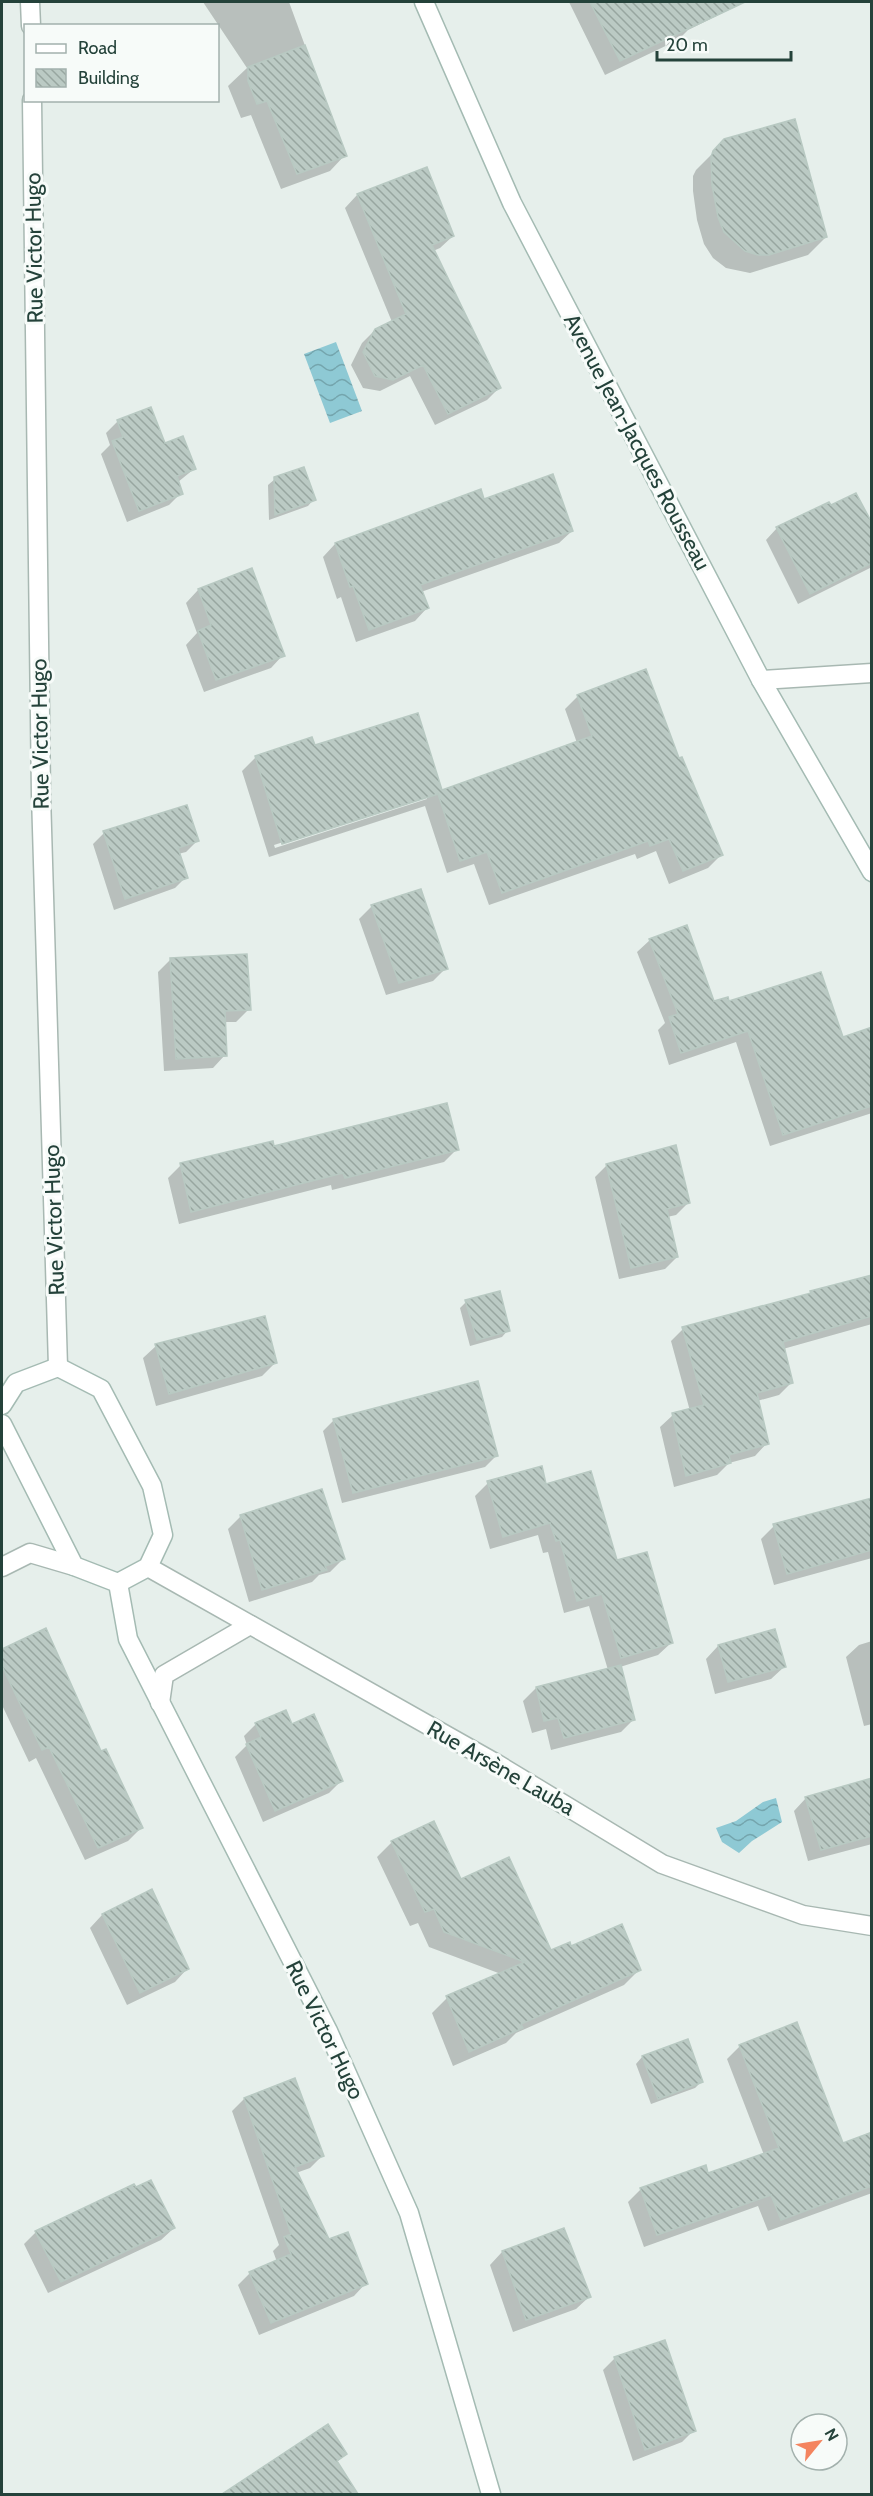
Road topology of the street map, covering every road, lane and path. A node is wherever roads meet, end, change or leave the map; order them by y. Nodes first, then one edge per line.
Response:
1 (30, 2) edge
2 (424, 2) edge
3 (30, 24) edge
4 (32, 102) edge
5 (872, 673) edge
6 (761, 680) junction
7 (872, 872) edge
8 (58, 1368) junction
9 (2, 1405) edge
10 (2, 1424) edge
11 (74, 1566) junction
12 (2, 1567) edge
13 (148, 1567) junction
14 (118, 1583) junction
15 (250, 1624) junction
16 (160, 1703) junction
17 (872, 1926) edge
18 (491, 2494) edge

1 - 3 street
2 - 6 street, Avenue Jean-Jacques Rousseau
4 - 8 street, Rue Victor Hugo
5 - 6 street
6 - 7 street, Avenue Jean-Jacques Rousseau
8 - 9 street
8 - 13 street
10 - 11 street
11 - 12 street
11 - 14 street
13 - 14 street
13 - 15 street, Rue Arsène Lauba
14 - 16 street, Rue Victor Hugo
15 - 16 street
15 - 17 street, Rue Arsène Lauba
16 - 18 street, Rue Victor Hugo

